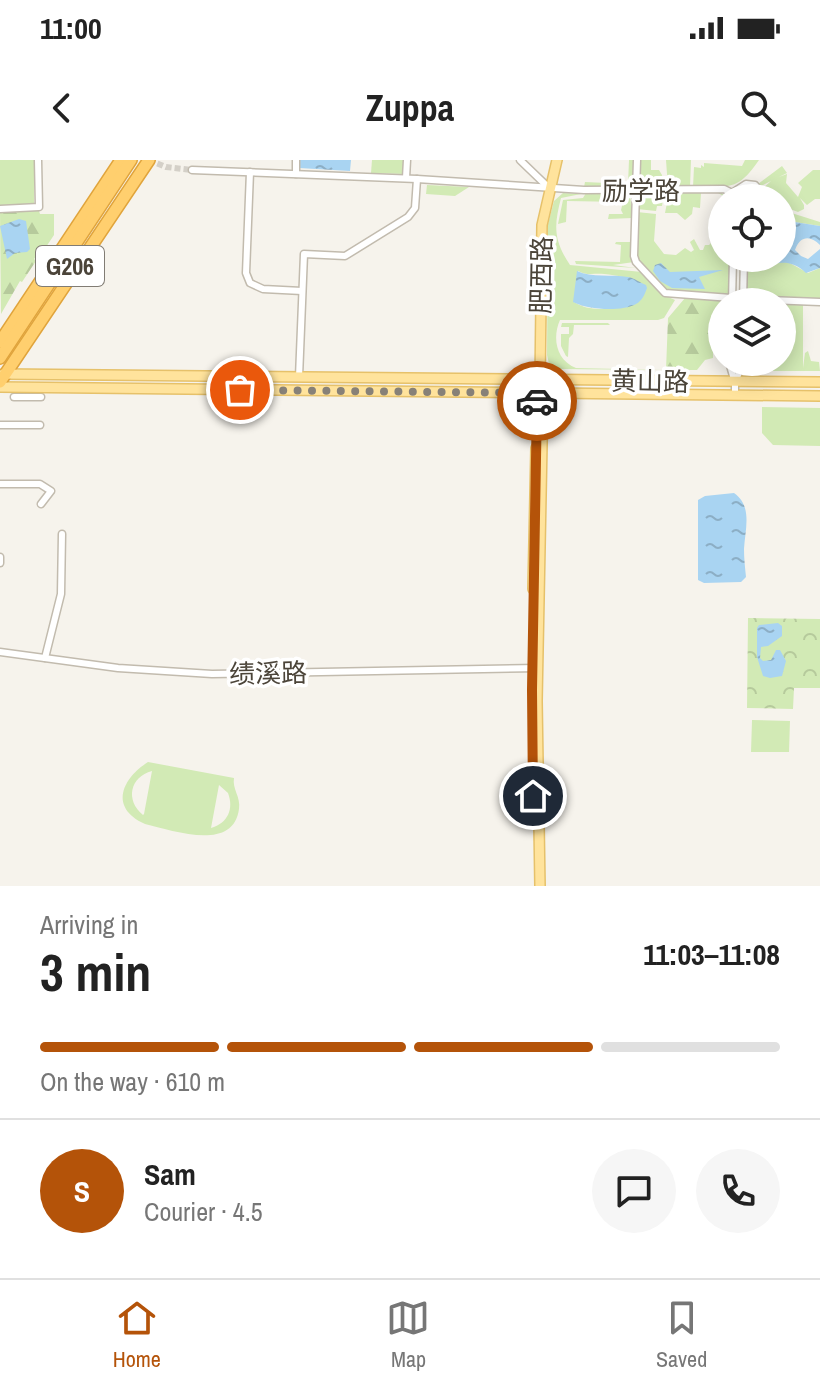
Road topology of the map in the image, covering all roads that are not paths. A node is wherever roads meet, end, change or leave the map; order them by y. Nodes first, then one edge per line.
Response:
1 (38, 160) edge
2 (121, 160) edge
3 (131, 160) edge
4 (142, 160) edge
5 (149, 160) edge
6 (296, 160) edge
7 (407, 160) edge
8 (520, 160) edge
9 (557, 160) edge
10 (637, 160) edge
11 (192, 170) tunnel mouth
12 (250, 172) junction
13 (296, 174) junction
14 (406, 178) junction
15 (417, 179) junction
16 (549, 188) junction
17 (708, 189) edge
18 (636, 191) junction
19 (0, 209) edge
20 (302, 291) junction
21 (708, 297) edge
22 (796, 301) edge
23 (820, 302) edge
24 (0, 342) edge
25 (0, 358) edge
26 (733, 376) edge
27 (738, 376) edge
28 (299, 377) junction
29 (1, 378) edge
30 (540, 379) junction
31 (820, 382) edge
32 (735, 383) junction
33 (540, 393) junction
34 (735, 394) junction
35 (820, 396) edge
36 (14, 397) dead end
37 (41, 397) dead end
38 (0, 425) edge
39 (40, 425) dead end
40 (0, 484) edge
41 (41, 504) dead end
42 (62, 534) dead end
43 (0, 652) edge
44 (45, 658) junction
45 (535, 668) junction
46 (538, 886) edge

1 - 19 street
2 - 24 highway
3 - 25 highway
4 - 29 highway, G206
5 - 29 highway
6 - 13 street
7 - 14 street
8 - 16 street
9 - 16 main road, 肥西路
10 - 18 street
11 - 12 street, 励学路
12 - 13 street, 励学路
12 - 20 street
13 - 14 street, 励学路
14 - 15 street, 励学路
15 - 16 street, 励学路
15 - 20 street
16 - 18 street, 励学路
16 - 30 main road, 肥西路
17 - 18 street, 励学路
18 - 21 street
20 - 28 street
22 - 23 street
26 - 32 street
27 - 32 street
28 - 29 main road, 黄山路
28 - 30 main road, 黄山路
29 - 33 main road, 黄山路
30 - 32 main road, 黄山路
30 - 33 main road, 肥西路
31 - 32 main road, 黄山路
32 - 34 street
33 - 34 main road, 黄山路
33 - 45 main road, 肥西路
34 - 35 main road, 黄山路
36 - 37 street
38 - 39 street
40 - 41 street
42 - 44 street
43 - 44 street, 绩溪路
44 - 45 street, 绩溪路
45 - 46 main road, 肥西路

